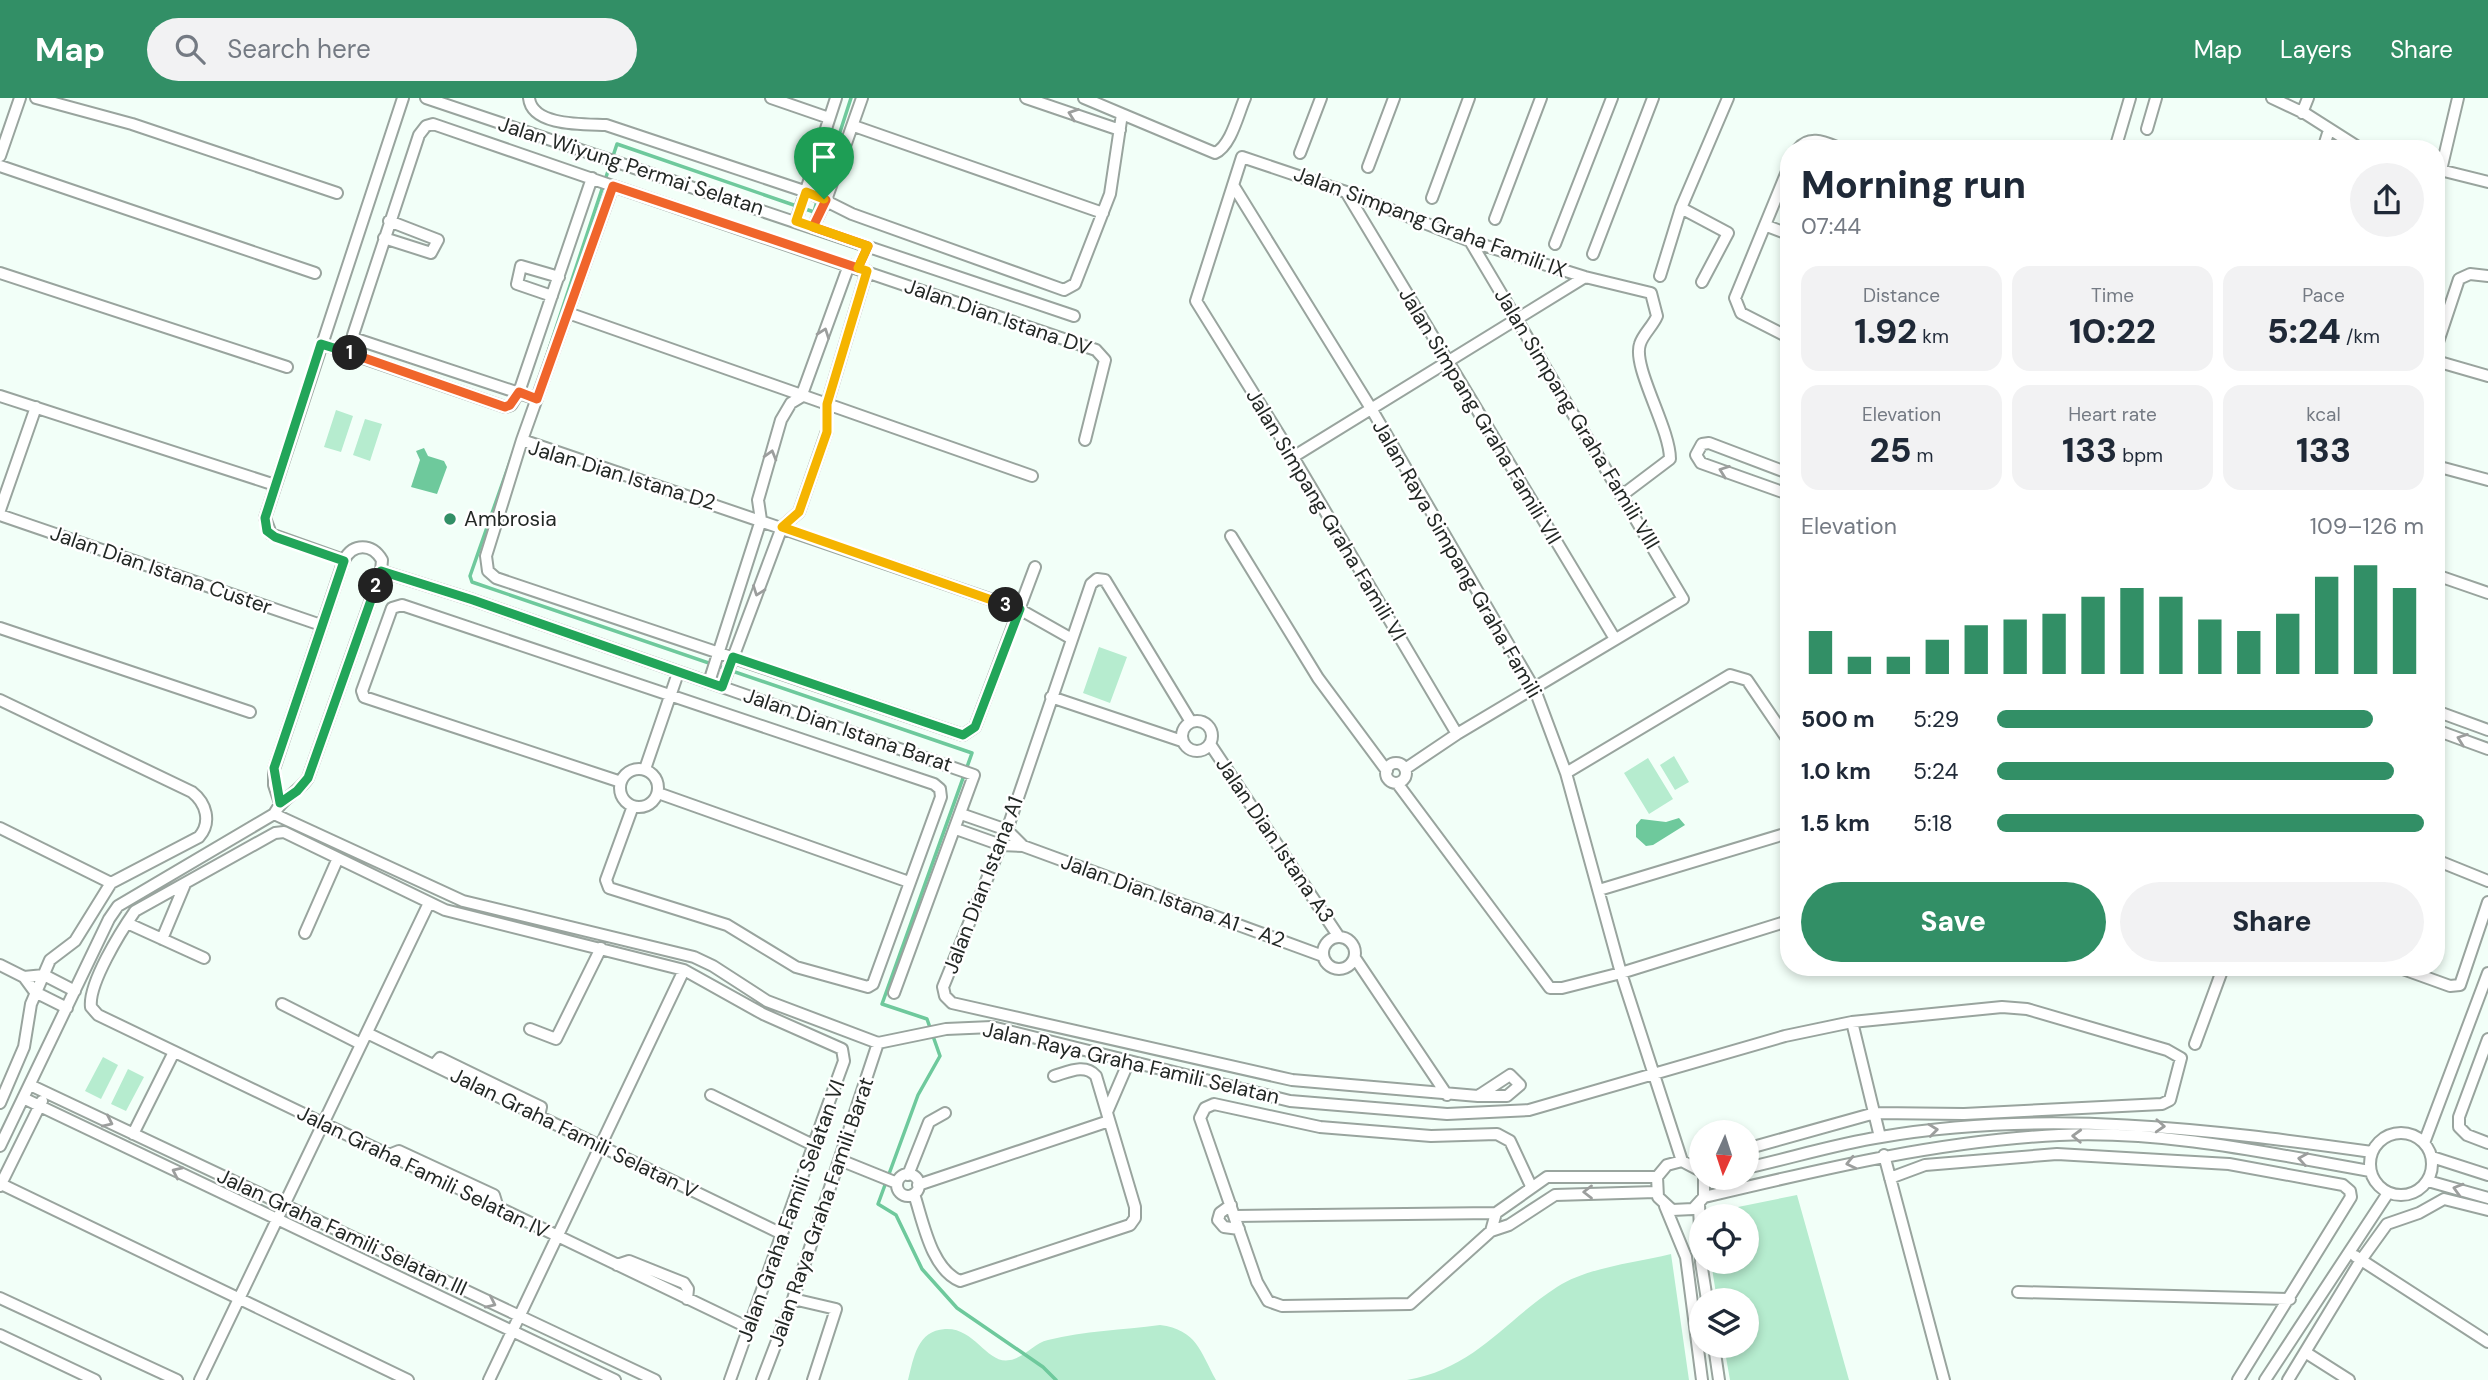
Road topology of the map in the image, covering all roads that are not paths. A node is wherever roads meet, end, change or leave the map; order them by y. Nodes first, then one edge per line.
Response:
1 (20, 98) edge
2 (36, 98) edge
3 (403, 98) edge
4 (426, 98) edge
5 (529, 98) edge
6 (771, 98) edge
7 (836, 98) edge
8 (862, 98) edge
9 (1026, 98) edge
10 (1084, 98) edge
11 (1245, 98) edge
12 (1321, 98) edge
13 (1394, 98) edge
14 (1469, 98) edge
15 (1541, 98) edge
16 (1612, 98) edge
17 (1653, 98) edge
18 (1728, 98) edge
19 (2130, 98) edge
20 (2156, 98) edge
21 (2275, 98) edge
22 (2308, 98) edge
23 (2458, 98) edge
24 (1119, 112) junction
25 (2302, 113) junction
26 (829, 118) junction
27 (854, 126) junction
28 (2147, 129) dead end
29 (1120, 130) junction
30 (2329, 130) junction
31 (2118, 140) edge
32 (2326, 140) edge
33 (2346, 140) edge
34 (2445, 147) edge
35 (1300, 153) dead end
36 (0, 156) edge
37 (0, 166) edge
38 (1367, 167) dead end
39 (2445, 171) edge
40 (602, 182) junction
41 (2488, 182) edge
42 (1233, 185) junction
43 (1346, 192) junction
44 (1780, 192) edge
45 (337, 193) dead end
46 (807, 195) junction
47 (1432, 198) dead end
48 (825, 200) junction
49 (1681, 208) junction
50 (1104, 213) junction
51 (797, 218) junction
52 (1495, 219) dead end
53 (389, 221) junction
54 (1768, 226) junction
55 (813, 227) junction
56 (1780, 231) edge
57 (422, 232) junction
58 (384, 238) junction
59 (1471, 241) junction
60 (1555, 244) dead end
61 (868, 246) junction
62 (417, 248) junction
63 (1593, 254) dead end
64 (858, 268) junction
65 (0, 273) edge
66 (315, 273) dead end
67 (1660, 276) dead end
68 (2488, 276) edge
69 (559, 277) junction
70 (1585, 277) junction
71 (1702, 282) dead end
72 (552, 296) junction
73 (1196, 296) joint
74 (568, 313) junction
75 (1074, 316) dead end
76 (1517, 318) junction
77 (2445, 321) edge
78 (1780, 333) edge
79 (321, 344) junction
80 (1447, 363) junction
81 (2445, 364) edge
82 (287, 367) dead end
83 (2488, 376) edge
84 (520, 393) junction
85 (0, 396) edge
86 (801, 397) junction
87 (536, 398) junction
88 (827, 404) junction
89 (36, 407) junction
90 (1372, 410) junction
91 (522, 440) junction
92 (1085, 440) dead end
93 (1293, 457) junction
94 (2445, 468) edge
95 (1780, 469) edge
96 (1032, 476) dead end
97 (2488, 480) edge
98 (275, 485) junction
99 (1780, 491) edge
100 (1621, 496) junction
101 (0, 512) edge
102 (761, 520) junction
103 (782, 527) junction
104 (1231, 536) dead end
105 (344, 561) junction
106 (1035, 567) dead end
107 (381, 571) junction
108 (2445, 578) edge
109 (2488, 593) edge
110 (1020, 609) junction
111 (321, 625) junction
112 (0, 628) edge
113 (1072, 639) junction
114 (1615, 639) junction
115 (718, 655) junction
116 (732, 660) junction
117 (678, 673) junction
118 (710, 679) junction
119 (723, 684) junction
120 (1535, 690) junction
121 (670, 695) junction
122 (1051, 697) junction
123 (0, 700) edge
124 (250, 712) dead end
125 (2445, 714) edge
126 (1191, 722) junction
127 (1780, 728) edge
128 (2488, 730) edge
129 (2445, 733) edge
130 (1457, 734) junction
131 (1182, 741) junction
132 (1210, 744) junction
133 (2488, 749) edge
134 (645, 769) junction
135 (1405, 769) junction
136 (1387, 771) junction
137 (1566, 773) junction
138 (621, 782) junction
139 (1397, 783) junction
140 (658, 793) junction
141 (280, 803) junction
142 (633, 806) junction
143 (274, 814) junction
144 (961, 814) junction
145 (0, 828) edge
146 (956, 829) junction
147 (1007, 830) junction
148 (1780, 835) edge
149 (1001, 845) junction
150 (1023, 846) junction
151 (338, 858) junction
152 (2445, 864) edge
153 (2488, 881) edge
154 (909, 882) junction
155 (111, 883) junction
156 (185, 884) junction
157 (1599, 890) junction
158 (2488, 902) edge
159 (429, 903) junction
160 (127, 923) junction
161 (1780, 923) edge
162 (304, 933) dead end
163 (1339, 937) junction
164 (162, 939) junction
165 (601, 948) junction
166 (1323, 956) junction
167 (204, 958) dead end
168 (1355, 958) junction
169 (0, 965) edge
170 (684, 970) junction
171 (1621, 973) junction
172 (2488, 973) edge
173 (44, 975) junction
174 (2220, 976) edge
175 (2422, 976) edge
176 (24, 977) junction
177 (75, 991) junction
178 (36, 992) junction
179 (894, 993) dead end
180 (282, 1004) dead end
181 (67, 1007) junction
182 (98, 1015) joint
183 (1852, 1022) junction
184 (530, 1029) dead end
185 (366, 1032) junction
186 (2488, 1039) edge
187 (878, 1043) junction
188 (361, 1044) junction
189 (2196, 1044) dead end
190 (174, 1052) junction
191 (1129, 1061) junction
192 (1054, 1076) dead end
193 (1653, 1076) junction
194 (5, 1081) edge
195 (30, 1085) junction
196 (46, 1092) junction
197 (711, 1095) dead end
198 (1447, 1095) junction
199 (1478, 1096) dead end
200 (23, 1098) junction
201 (0, 1103) edge
202 (40, 1106) junction
203 (945, 1113) dead end
204 (1875, 1113) junction
205 (1108, 1117) junction
206 (323, 1124) junction
207 (134, 1134) junction
208 (1880, 1137) junction
209 (2424, 1143) junction
210 (2488, 1143) edge
211 (813, 1145) junction
212 (1759, 1145) edge
213 (0, 1146) edge
214 (601, 1146) junction
215 (2372, 1152) junction
216 (1884, 1155) junction
217 (2432, 1157) junction
218 (840, 1160) junction
219 (1682, 1161) junction
220 (1689, 1165) edge
221 (1759, 1165) edge
222 (2370, 1171) junction
223 (908, 1175) junction
224 (2488, 1175) edge
225 (1657, 1177) junction
226 (1890, 1178) junction
227 (2428, 1181) junction
228 (896, 1183) junction
229 (0, 1185) edge
230 (1531, 1186) junction
231 (916, 1190) junction
232 (1703, 1190) edge
233 (1656, 1192) junction
234 (2388, 1193) junction
235 (2488, 1198) edge
236 (1702, 1200) junction
237 (1702, 1204) edge
238 (284, 1205) junction
239 (1665, 1206) junction
240 (2488, 1210) edge
241 (1233, 1211) junction
242 (1496, 1213) junction
243 (277, 1219) junction
244 (1509, 1225) junction
245 (1239, 1229) junction
246 (1490, 1231) junction
247 (782, 1234) junction
248 (558, 1236) junction
249 (2349, 1252) junction
250 (2361, 1260) junction
251 (2018, 1292) dead end
252 (0, 1298) edge
253 (239, 1299) junction
254 (793, 1299) junction
255 (2290, 1299) junction
256 (520, 1316) junction
257 (748, 1328) junction
258 (512, 1331) junction
259 (0, 1335) edge
260 (2488, 1342) edge
261 (2305, 1352) junction
262 (1716, 1358) edge
263 (95, 1380) edge
264 (177, 1380) edge
265 (200, 1380) edge
266 (408, 1380) edge
267 (489, 1380) edge
268 (615, 1380) edge
269 (654, 1380) edge
270 (730, 1380) edge
271 (762, 1380) edge
272 (813, 1380) edge
273 (1702, 1380) edge
274 (1720, 1380) edge
275 (1944, 1380) edge
276 (2238, 1380) edge
277 (2265, 1380) edge
278 (2288, 1380) edge
279 (2349, 1380) edge

1 - 36 street
2 - 45 street
3 - 79 street
4 - 51 street, Jalan Wiyung Permai Selatan
5 - 46 street
6 - 26 street
7 - 26 street
8 - 27 street
29 -> 9 street
10 - 24 street
11 - 24 street
12 - 35 street
13 - 38 street
14 - 47 street
15 - 52 street
16 - 60 street
17 - 63 street
18 - 49 street
19 - 31 street
20 - 28 street
21 - 25 street
22 - 25 street
23 - 34 street
24 - 29 street
25 - 30 street
26 - 46 street
27 - 48 street
27 - 50 street
29 - 50 street
30 - 32 street
30 - 33 street
37 - 66 street
39 - 41 street
40 - 53 street
40 - 64 street
40 - 69 street
40 - 74 street
42 - 43 street, Jalan Simpang Graha Famili IX
42 - 73 street, Jalan Simpang Graha Famili IX
42 - 90 street, Jalan Raya Simpang Graha Famili
43 - 59 street, Jalan Simpang Graha Famili IX
43 - 80 street, Jalan Simpang Graha Famili VII
44 - 54 street
46 - 48 street
46 - 51 street
48 - 50 street
48 - 55 street
49 - 67 street
49 - 71 street
51 - 55 street, Jalan Wiyung Permai Selatan
53 - 57 street
53 - 58 street
54 - 56 street
54 - 78 street
55 - 61 street, Jalan Wiyung Permai Selatan
57 - 62 street
57 - 62 street
58 - 62 street
58 - 84 street
59 - 70 street, Jalan Simpang Graha Famili IX
59 - 76 street, Jalan Simpang Graha Famili VIII
61 - 64 street
61 - 75 street, Jalan Wiyung Permai Selatan
86 -> 64 street
64 - 88 street
64 - 92 street, Jalan Dian Istana DV
65 - 82 street
68 - 77 street
69 - 72 street
69 - 72 street
70 - 76 street
70 - 100 street, Jalan Simpang Graha Famili IX
72 - 84 street
73 - 93 street, Jalan Simpang Graha Famili VI
74 - 86 street
74 - 87 street
76 - 80 street
76 - 100 street, Jalan Simpang Graha Famili VIII
79 - 84 street
79 - 98 street
80 - 90 street
80 - 114 street, Jalan Simpang Graha Famili VII
81 - 83 street
84 - 87 street
85 - 89 street
86 - 88 street
102 -> 86 street
87 - 91 street
88 - 96 street
88 - 103 street
89 - 98 street
89 - 101 street, Jalan Dian Istana Custer
90 - 93 street
90 - 120 street, Jalan Raya Simpang Graha Famili
91 - 102 street, Jalan Dian Istana D2
91 - 115 street, Jalan Dian Istana D2
93 - 130 street, Jalan Simpang Graha Famili VI
94 - 97 street
99 -> 95 street
98 - 105 street
100 - 114 street, Jalan Simpang Graha Famili VIII
101 - 111 street, Jalan Dian Istana Custer
102 - 103 street, Jalan Dian Istana D2
102 - 115 street
103 - 110 street, Jalan Dian Istana D2
103 -> 116 street
104 - 136 street
105 - 107 street
105 - 111 street
106 - 110 street
107 - 117 street, Jalan Dian Istana Barat
107 - 141 street
108 - 109 street
110 - 113 street, Jalan Dian Istana D2
110 - 116 street
111 - 141 street
112 - 124 street
113 - 122 street, Jalan Dian Istana A1
113 - 126 street, Jalan Dian Istana A1
114 - 120 street
115 - 116 street
115 - 118 street
116 - 119 street
117 - 118 street, Jalan Dian Istana Barat
117 - 121 street
118 - 119 street, Jalan Dian Istana Barat
119 - 144 street, Jalan Dian Istana Barat
120 - 130 street
120 - 137 street, Jalan Raya Simpang Graha Famili
121 - 134 street
121 - 138 street
121 - 154 street
122 - 131 street
122 - 147 street, Jalan Dian Istana A1
123 - 155 street
125 - 128 street
126 - 131 street
126 - 132 street
127 - 137 street
133 -> 129 street
130 - 135 street
131 - 132 street
132 - 163 street, Jalan Dian Istana A3
134 - 138 street
134 - 140 street
135 - 136 street
135 - 139 street
136 - 139 street
137 - 157 street, Jalan Raya Simpang Graha Famili
138 - 142 street
139 - 171 street
140 - 142 street
140 - 154 street
141 - 143 street
142 - 154 street
143 - 177 street
143 - 187 street
144 - 146 street, Jalan Dian Istana Barat
144 - 147 street, Jalan Dian Istana A1 - A2
145 - 155 street
146 - 149 street, Jalan Dian Istana A1 - A2
146 - 179 street, Jalan Dian Istana Barat
147 - 149 street, Jalan Dian Istana A1
147 - 150 street, Jalan Dian Istana A1 - A2
148 - 157 street
149 - 150 street, Jalan Dian Istana A1 - A2
149 - 198 street, Jalan Dian Istana A1
150 - 166 street, Jalan Dian Istana A1 - A2
151 - 156 street, Jalan Graha Famili Selatan VI
151 - 159 street, Jalan Graha Famili Selatan VI
151 - 162 street
152 - 153 street
155 - 173 street
156 - 160 street, Jalan Graha Famili Selatan VI
156 - 164 street
157 - 171 street, Jalan Raya Simpang Graha Famili
158 - 175 street
159 - 165 street, Jalan Graha Famili Selatan VI
159 - 185 street
160 - 164 street
160 - 182 street, Jalan Graha Famili Selatan VI
161 - 171 street
163 - 166 street
163 - 168 street
164 - 167 street
165 - 170 street, Jalan Graha Famili Selatan VI
165 - 184 street
166 - 168 street
168 - 198 street
169 - 176 street
170 - 211 street, Jalan Graha Famili Selatan VI
170 - 214 street
171 - 193 street, Jalan Raya Simpang Graha Famili
172 - 209 street
173 - 176 street
173 - 177 street
173 - 178 street
174 - 189 street
176 - 178 street
177 - 181 street
178 - 181 street
178 - 194 street
180 - 188 street
181 - 195 street
182 - 190 street, Jalan Graha Famili Selatan IV
183 - 193 street, Jalan Raya Graha Famili Selatan
183 - 204 street
183 - 204 street, Jalan Raya Graha Famili Selatan
185 - 188 street
185 - 214 street, Jalan Graha Famili Selatan V
186 - 210 street
187 - 191 street, Jalan Raya Graha Famili Selatan
187 - 218 street, Jalan Raya Graha Famili Barat
188 - 206 street
190 - 206 street, Jalan Graha Famili Selatan IV
190 - 207 street
191 - 193 street, Jalan Raya Graha Famili Selatan
191 - 205 street
192 - 205 street
193 - 219 street, Jalan Raya Simpang Graha Famili
194 - 201 street
195 - 196 street, Jalan Graha Famili Selatan III
195 - 200 street
196 - 202 street
196 -> 207 street, Jalan Graha Famili Selatan III
197 - 211 street
198 - 199 street, Jalan Dian Istana A1
200 - 202 street, Jalan Graha Famili Selatan III
200 - 213 street
202 - 229 street
243 -> 202 street, Jalan Graha Famili Selatan III
203 - 223 street
204 - 208 street
204 - 212 street
205 - 231 street
205 - 231 street
206 - 238 street
206 - 248 street, Jalan Graha Famili Selatan IV
207 - 238 street, Jalan Graha Famili Selatan III
208 -> 215 street
208 - 221 street
209 - 215 street
209 - 217 street
211 - 247 street, Jalan Graha Famili Selatan VI
214 - 247 street, Jalan Graha Famili Selatan V
214 - 248 street
215 - 222 street
222 -> 216 street
216 - 226 street
216 -> 236 street
217 - 224 street
217 - 227 street
218 - 228 street
218 - 254 street, Jalan Raya Graha Famili Barat
219 - 220 street
219 - 225 street
222 - 234 street
223 - 228 street
223 - 231 street
225 - 230 street
225 - 233 street
226 - 255 street
226 - 275 street
227 - 234 street
235 -> 227 street
228 - 231 street
229 - 253 street
230 - 241 street
230 - 242 street
232 - 236 street
233 - 239 street
233 -> 244 street
234 - 249 street
236 - 237 street
236 - 239 street
238 - 243 street
238 -> 256 street, Jalan Graha Famili Selatan III
239 - 273 street
240 - 250 street
241 - 242 street
241 - 245 street
241 - 245 street
242 - 244 street
242 - 246 street
243 - 253 street
243 - 258 street, Jalan Graha Famili Selatan III
244 - 246 street
245 - 246 street
247 - 257 street, Jalan Graha Famili Selatan VI
248 - 256 street
248 - 257 street, Jalan Graha Famili Selatan IV
249 - 250 street
249 - 277 street
250 - 260 street
250 - 261 street
251 - 255 street
252 - 264 street
253 - 265 street
253 - 266 street
254 - 271 street, Jalan Raya Graha Famili Barat
254 - 272 street
255 - 276 street
256 - 258 street
256 - 269 street, Jalan Graha Famili Selatan III
257 - 270 street, Jalan Graha Famili Selatan VI
258 - 267 street
258 - 268 street, Jalan Graha Famili Selatan III
259 - 263 street
261 - 278 street
261 - 279 street
262 - 274 street

